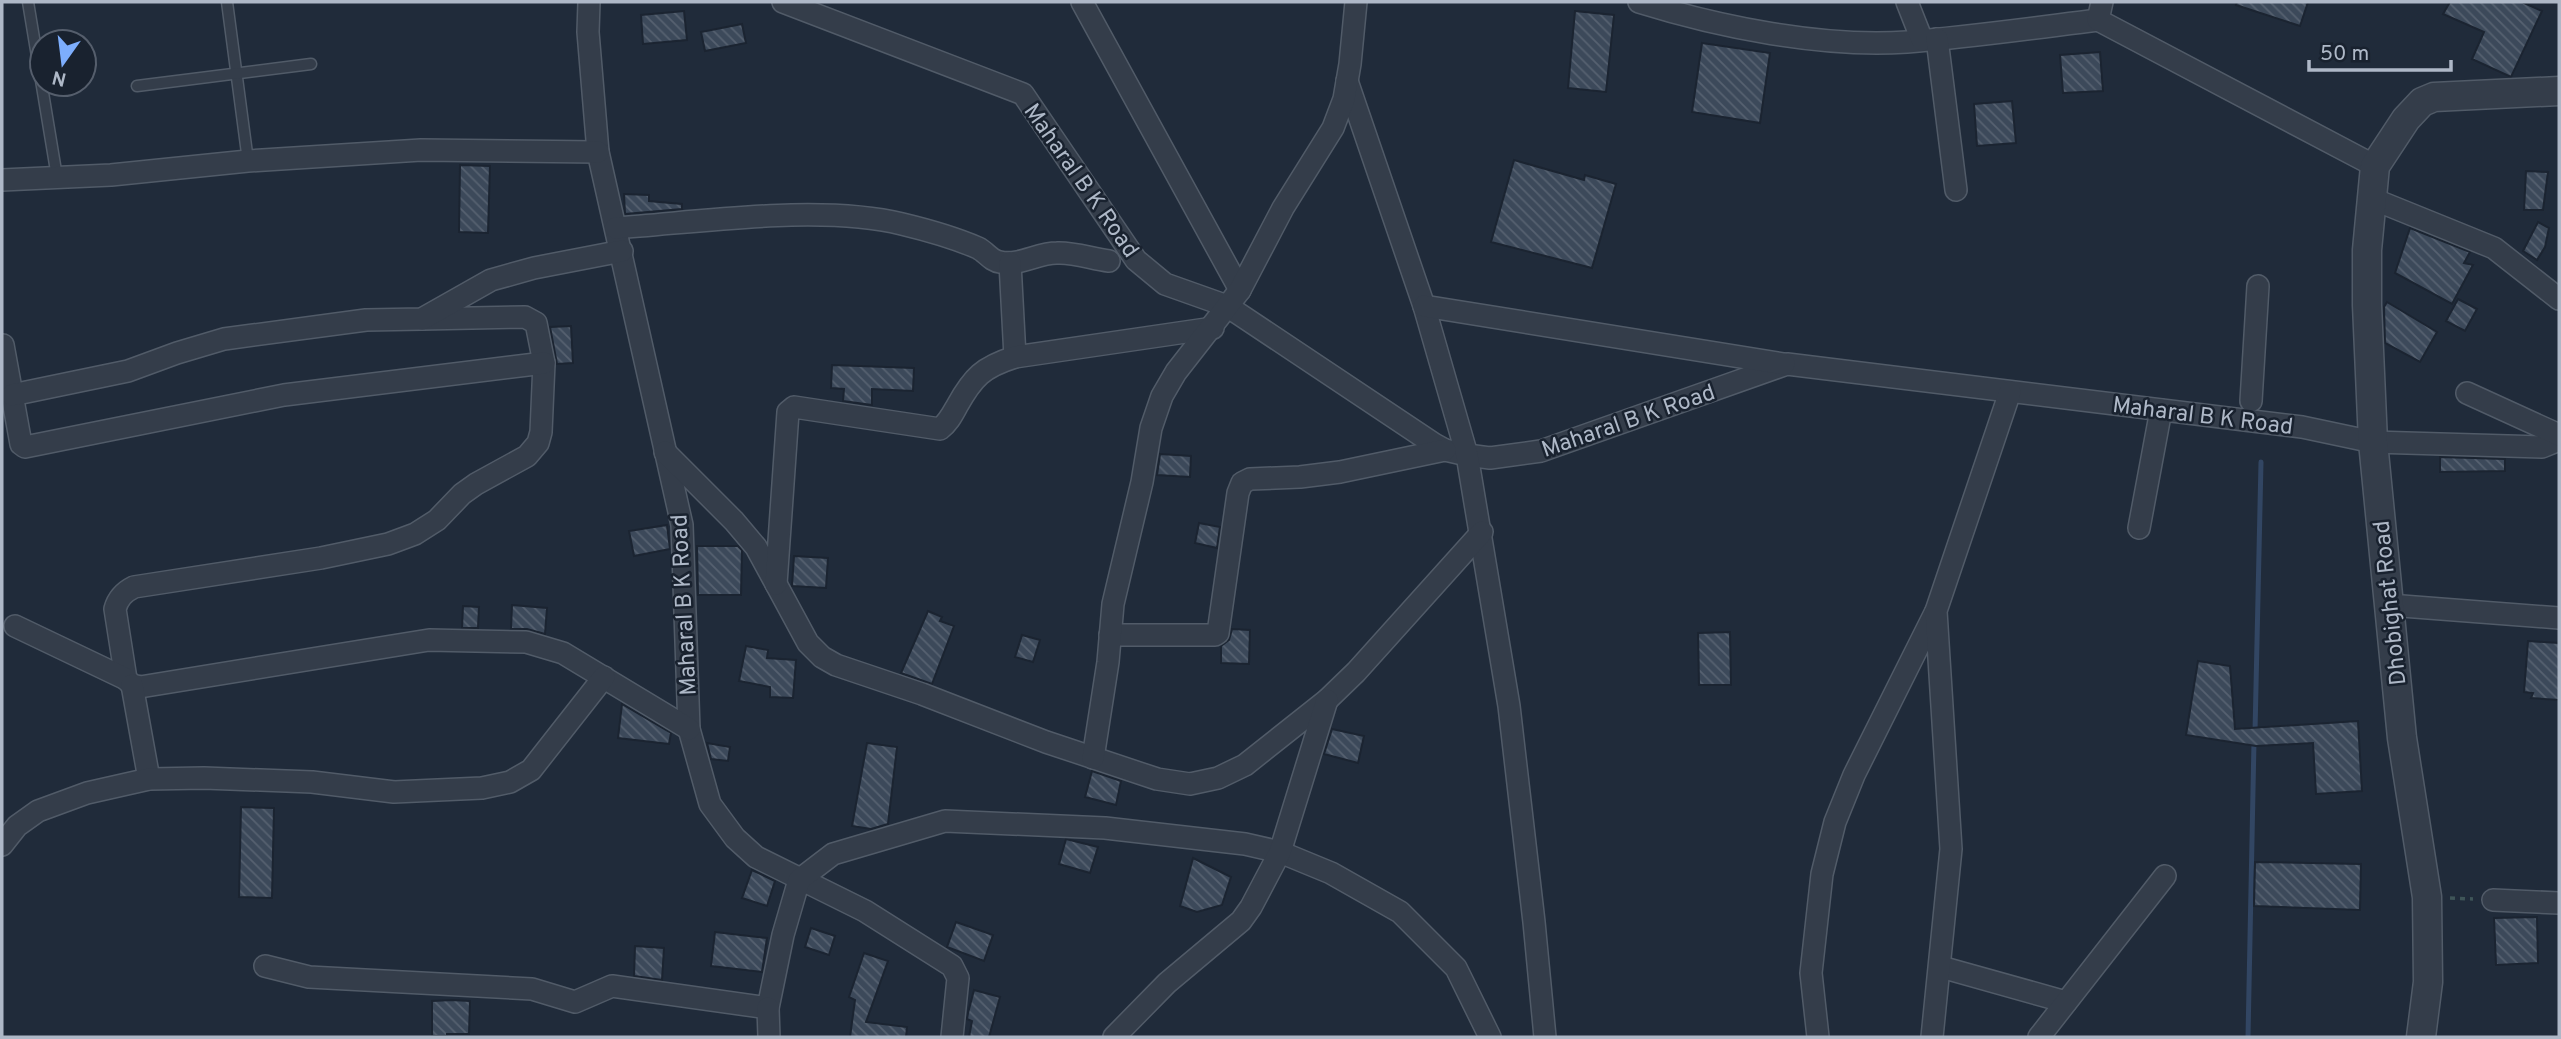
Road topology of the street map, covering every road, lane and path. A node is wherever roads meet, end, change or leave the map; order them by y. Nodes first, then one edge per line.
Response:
1 (28, 2) edge
2 (227, 2) edge
3 (589, 2) edge
4 (783, 2) edge
5 (1082, 2) edge
6 (1356, 2) edge
7 (1639, 2) edge
8 (1907, 2) edge
9 (2100, 11) edge
10 (1929, 39) junction
11 (311, 64) dead end
12 (236, 72) junction
13 (1347, 81) junction
14 (137, 86) dead end
15 (2559, 91) edge
16 (598, 152) junction
17 (248, 161) junction
18 (2375, 166) junction
19 (57, 177) junction
20 (2, 180) edge
21 (1956, 191) dead end
22 (2373, 199) junction
23 (616, 228) junction
24 (622, 251) junction
25 (1109, 261) dead end
26 (1010, 263) junction
27 (2258, 286) dead end
28 (1233, 298) junction
29 (2559, 299) edge
30 (1424, 306) junction
31 (422, 319) junction
32 (1213, 328) junction
33 (3, 345) edge
34 (1015, 357) junction
35 (544, 363) junction
36 (1787, 364) junction
37 (2010, 391) junction
38 (2467, 393) dead end
39 (12, 395) junction
40 (2251, 401) dead end
41 (2161, 410) junction
42 (2559, 437) edge
43 (2373, 442) junction
44 (1446, 450) junction
45 (665, 452) junction
46 (1468, 455) junction
47 (2139, 528) dead end
48 (1482, 532) junction
49 (776, 584) junction
50 (2389, 605) junction
51 (1936, 611) junction
52 (2559, 618) edge
53 (15, 626) dead end
54 (1110, 635) junction
55 (604, 677) junction
56 (129, 682) junction
57 (1327, 700) junction
58 (689, 729) junction
59 (1093, 758) junction
60 (149, 779) junction
61 (2, 845) edge
62 (1280, 852) junction
63 (2165, 876) dead end
64 (799, 880) junction
65 (2427, 897) junction
66 (2493, 900) joint
67 (2559, 903) edge
68 (265, 965) dead end
69 (1941, 967) junction
70 (2066, 1002) junction
71 (768, 1008) junction
72 (769, 1037) edge
73 (951, 1037) edge
74 (1114, 1037) edge
75 (1490, 1037) edge
76 (1545, 1037) edge
77 (1818, 1037) edge
78 (1933, 1037) edge
79 (2039, 1037) edge
80 (2421, 1037) edge

1 - 19 lane
2 - 12 lane
3 - 16 street, Maharal B K Road
4 - 28 street, Maharal B K Road
5 - 28 street
6 - 13 street
7 - 10 street
8 - 10 street
9 - 10 street
9 - 18 street
10 - 21 street
11 - 12 lane
12 - 14 lane
12 - 17 lane
13 - 28 street
13 - 30 street
15 - 18 street
16 - 17 street
16 - 23 street, Maharal B K Road
17 - 19 street
18 - 22 street, Dhobighat Road
19 - 20 street
22 - 29 street
22 - 43 street, Dhobighat Road
23 - 24 street, Maharal B K Road
23 - 26 street
24 - 31 street
24 - 45 street, Maharal B K Road
25 - 26 street
26 - 34 street
27 - 40 street
28 - 32 street
28 - 44 street, Maharal B K Road
30 - 36 street
30 - 46 street
31 - 35 street
31 - 39 street
32 - 34 street
32 - 54 street
33 - 39 street
34 - 49 street
35 - 39 street
35 - 56 street
36 - 37 street, Maharal B K Road
36 - 46 street, Maharal B K Road
37 - 41 street, Maharal B K Road
37 - 51 street
38 - 42 street
41 - 43 street, Maharal B K Road
41 - 47 street
42 - 43 street, Maharal B K Road
43 - 50 street, Dhobighat Road
44 - 46 street, Maharal B K Road
44 - 54 street
45 - 49 street
45 - 58 street, Maharal B K Road
46 - 48 street
48 - 57 street
48 - 76 street
49 - 59 street
50 - 52 street
50 - 65 street, Dhobighat Road
51 - 69 street
51 - 77 street
53 - 56 street
54 - 59 street
55 - 56 street
55 - 58 street
55 - 60 street
56 - 60 street
57 - 59 street
57 - 62 street
58 - 64 street, Maharal B K Road
60 - 61 street
62 - 64 street
62 - 74 street
62 - 75 street
63 - 70 street
64 - 71 street
64 - 73 street, Maharal B K Road
65 - 66 path
65 - 80 street, Dhobighat Road
66 - 67 street
68 - 71 street
69 - 70 street
69 - 78 street
70 - 79 street
71 - 72 street

